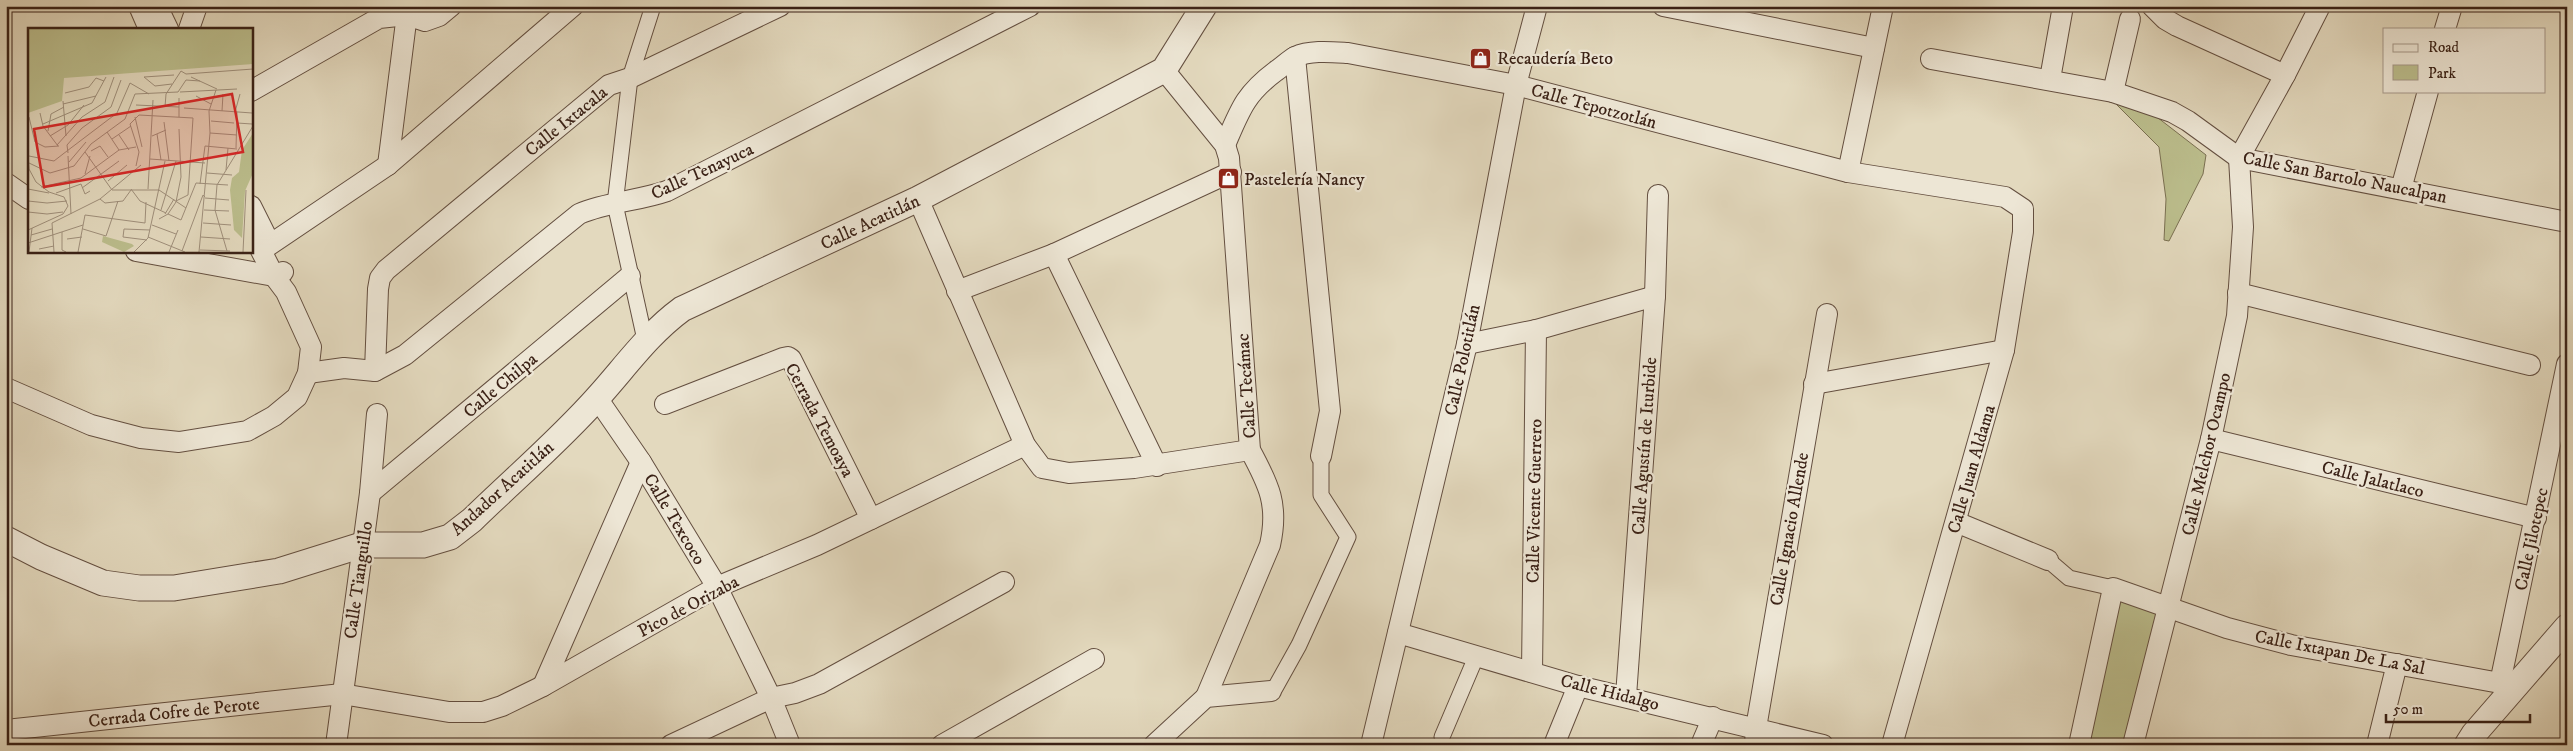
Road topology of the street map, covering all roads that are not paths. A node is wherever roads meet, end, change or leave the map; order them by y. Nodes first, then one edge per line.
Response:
1 (139, 6) edge
2 (157, 6) edge
3 (197, 6) edge
4 (451, 6) edge
5 (573, 6) edge
6 (653, 6) edge
7 (780, 6) edge
8 (1030, 6) edge
9 (1204, 6) edge
10 (1536, 6) edge
11 (1663, 6) edge
12 (1882, 6) edge
13 (2063, 6) edge
14 (2152, 6) edge
15 (2320, 6) edge
16 (2452, 6) edge
17 (408, 11) edge
18 (1700, 11) edge
19 (2130, 19) dead end
20 (149, 28) edge
21 (168, 28) edge
22 (189, 28) edge
23 (2446, 28) edge
24 (1874, 48) junction
25 (1295, 57) junction
26 (1931, 59) dead end
27 (1164, 70) junction
28 (2286, 75) junction
29 (630, 78) junction
30 (2050, 79) junction
31 (1516, 85) junction
32 (252, 90) edge
33 (2114, 92) junction
34 (2428, 92) edge
35 (1225, 145) junction
36 (2239, 158) junction
37 (388, 165) junction
38 (1231, 172) junction
39 (1848, 172) junction
40 (6, 183) edge
41 (2401, 189) junction
42 (1658, 196) dead end
43 (2005, 197) joint
44 (28, 198) edge
45 (918, 199) junction
46 (615, 204) junction
47 (252, 209) edge
48 (2567, 222) edge
49 (252, 232) edge
50 (266, 248) junction
51 (141, 252) edge
52 (1054, 254) junction
53 (630, 276) junction
54 (281, 280) junction
55 (957, 291) junction
56 (2238, 293) junction
57 (1655, 296) junction
58 (1827, 314) dead end
59 (1536, 330) junction
60 (645, 340) junction
61 (1467, 344) junction
62 (2004, 350) junction
63 (2530, 366) dead end
64 (375, 371) junction
65 (2566, 372) edge
66 (308, 373) junction
67 (1814, 384) junction
68 (6, 388) edge
69 (598, 398) junction
70 (665, 404) dead end
71 (377, 414) dead end
72 (2211, 439) junction
73 (1025, 445) junction
74 (1250, 450) junction
75 (1321, 456) joint
76 (641, 462) junction
77 (1157, 466) junction
78 (370, 493) junction
79 (872, 518) junction
80 (2536, 518) junction
81 (1956, 522) junction
82 (6, 539) edge
83 (362, 545) junction
84 (2048, 560) joint
85 (1004, 582) dead end
86 (717, 587) junction
87 (2113, 588) junction
88 (2169, 608) junction
89 (2567, 627) edge
90 (1398, 633) junction
91 (1476, 657) junction
92 (1094, 659) dead end
93 (2397, 664) junction
94 (1532, 672) junction
95 (542, 686) junction
96 (1578, 686) junction
97 (2504, 689) junction
98 (1271, 691) joint
99 (342, 694) junction
100 (1626, 696) junction
101 (771, 698) junction
102 (1206, 698) junction
103 (1713, 718) junction
104 (6, 730) edge
105 (1755, 736) edge
106 (1442, 737) dead end
107 (336, 745) edge
108 (671, 745) edge
109 (790, 745) edge
110 (942, 745) edge
111 (1154, 745) edge
112 (1371, 745) edge
113 (1554, 745) edge
114 (1701, 745) edge
115 (1823, 745) edge
116 (1892, 745) edge
117 (2079, 745) edge
118 (2133, 745) edge
119 (2377, 745) edge
120 (2467, 745) edge

1 - 20 street
2 - 21 street
3 - 22 street
4 - 17 street
5 - 37 street
6 - 29 street
7 - 29 street, Calle Ixtacala
8 - 46 street, Calle Tenayuca
9 - 27 street
10 - 31 street, Calle Polotitlán
11 - 18 street
12 - 24 street
13 - 30 street
14 - 28 street
15 - 28 street
16 - 23 street
17 - 32 street
17 - 37 street
18 - 24 street
19 - 33 street
24 - 39 street
25 - 31 street, Calle Tepotzotlán
25 - 35 street, Calle Tepotzotlán
25 - 75 street
26 - 30 street, Calle San Bartolo Naucalpan
27 - 35 street
27 - 45 street, Calle Acatitlán
28 - 36 street
29 - 46 street
29 - 64 street, Calle Ixtacala
30 - 33 street, Calle San Bartolo Naucalpan
31 - 39 street, Calle Tepotzotlán
31 - 61 street, Calle Polotitlán
33 - 36 street, Calle San Bartolo Naucalpan
34 - 41 street
35 - 38 street, Calle Tecámac
36 - 41 street, Calle San Bartolo Naucalpan
36 - 56 street, Calle Melchor Ocampo
37 - 50 street
38 - 52 street
38 - 74 street, Calle Tecámac
39 - 43 street, Calle Tepotzotlán
40 - 44 street
41 - 48 street, Calle San Bartolo Naucalpan
42 - 57 street, Calle Agustín de Iturbide
43 - 62 street, Calle Juan Aldama
45 - 55 street, Calle Tecámac
45 - 60 street, Calle Acatitlán
46 - 53 street
46 - 64 street, Calle Tenayuca
47 - 50 street
49 - 50 street
50 - 54 street
51 - 54 street
52 - 55 street
52 - 77 street
53 - 60 street
53 - 78 street, Calle Chilpa
54 - 66 street
55 - 73 street, Calle Tecámac
56 - 63 street
56 - 72 street, Calle Melchor Ocampo
57 - 59 street
57 - 100 street, Calle Agustín de Iturbide
58 - 67 street, Calle Ignacio Allende
59 - 61 street
59 - 94 street, Calle Vicente Guerrero
60 - 69 street, Calle Acatitlán
61 - 90 street, Calle Polotitlán
62 - 67 street
62 - 81 street, Calle Juan Aldama
64 - 66 street
65 - 80 street, Calle Jilotepec
66 - 68 street
67 - 105 street, Calle Ignacio Allende
69 - 76 street, Calle Texcoco
69 - 83 street, Andador Acatitlán
70 - 79 street, Cerrada Temoaya
71 - 78 street, Calle Tianguillo
72 - 80 street, Calle Jalatlaco
72 - 88 street, Calle Melchor Ocampo
73 - 77 street, Calle Tecámac
73 - 79 street, Pico de Orizaba
74 - 77 street, Calle Tecámac
74 - 102 street
75 - 98 street
76 - 86 street, Calle Texcoco
76 - 95 street
78 - 83 street, Calle Tianguillo
79 - 86 street, Pico de Orizaba
80 - 97 street, Calle Jilotepec
81 - 84 street
81 - 116 street, Calle Juan Aldama
82 - 83 street, Andador Acatitlán
83 - 99 street, Calle Tianguillo
84 - 87 street
85 - 101 street
86 - 95 street, Pico de Orizaba
86 - 101 street, Calle Texcoco
87 - 88 street, Calle Ixtapan De La Sal
87 - 117 street
88 - 93 street, Calle Ixtapan De La Sal
88 - 118 street, Calle Melchor Ocampo
89 - 97 street
90 - 91 street, Calle Hidalgo
90 - 112 street, Calle Polotitlán
91 - 94 street, Calle Hidalgo
91 - 106 street
92 - 110 street
93 - 97 street, Calle Ixtapan De La Sal
93 - 119 street
94 - 96 street, Calle Hidalgo
95 - 99 street, Pico de Orizaba
96 - 100 street, Calle Hidalgo
96 - 113 street
97 - 120 street
98 - 102 street
99 - 104 street, Cerrada Cofre de Perote
99 - 107 street, Calle Tianguillo
100 - 103 street, Calle Hidalgo
101 - 108 street
101 - 109 street, Calle Texcoco
102 - 111 street
103 - 105 street, Calle Hidalgo
103 - 114 street
105 - 115 street, Calle Hidalgo

